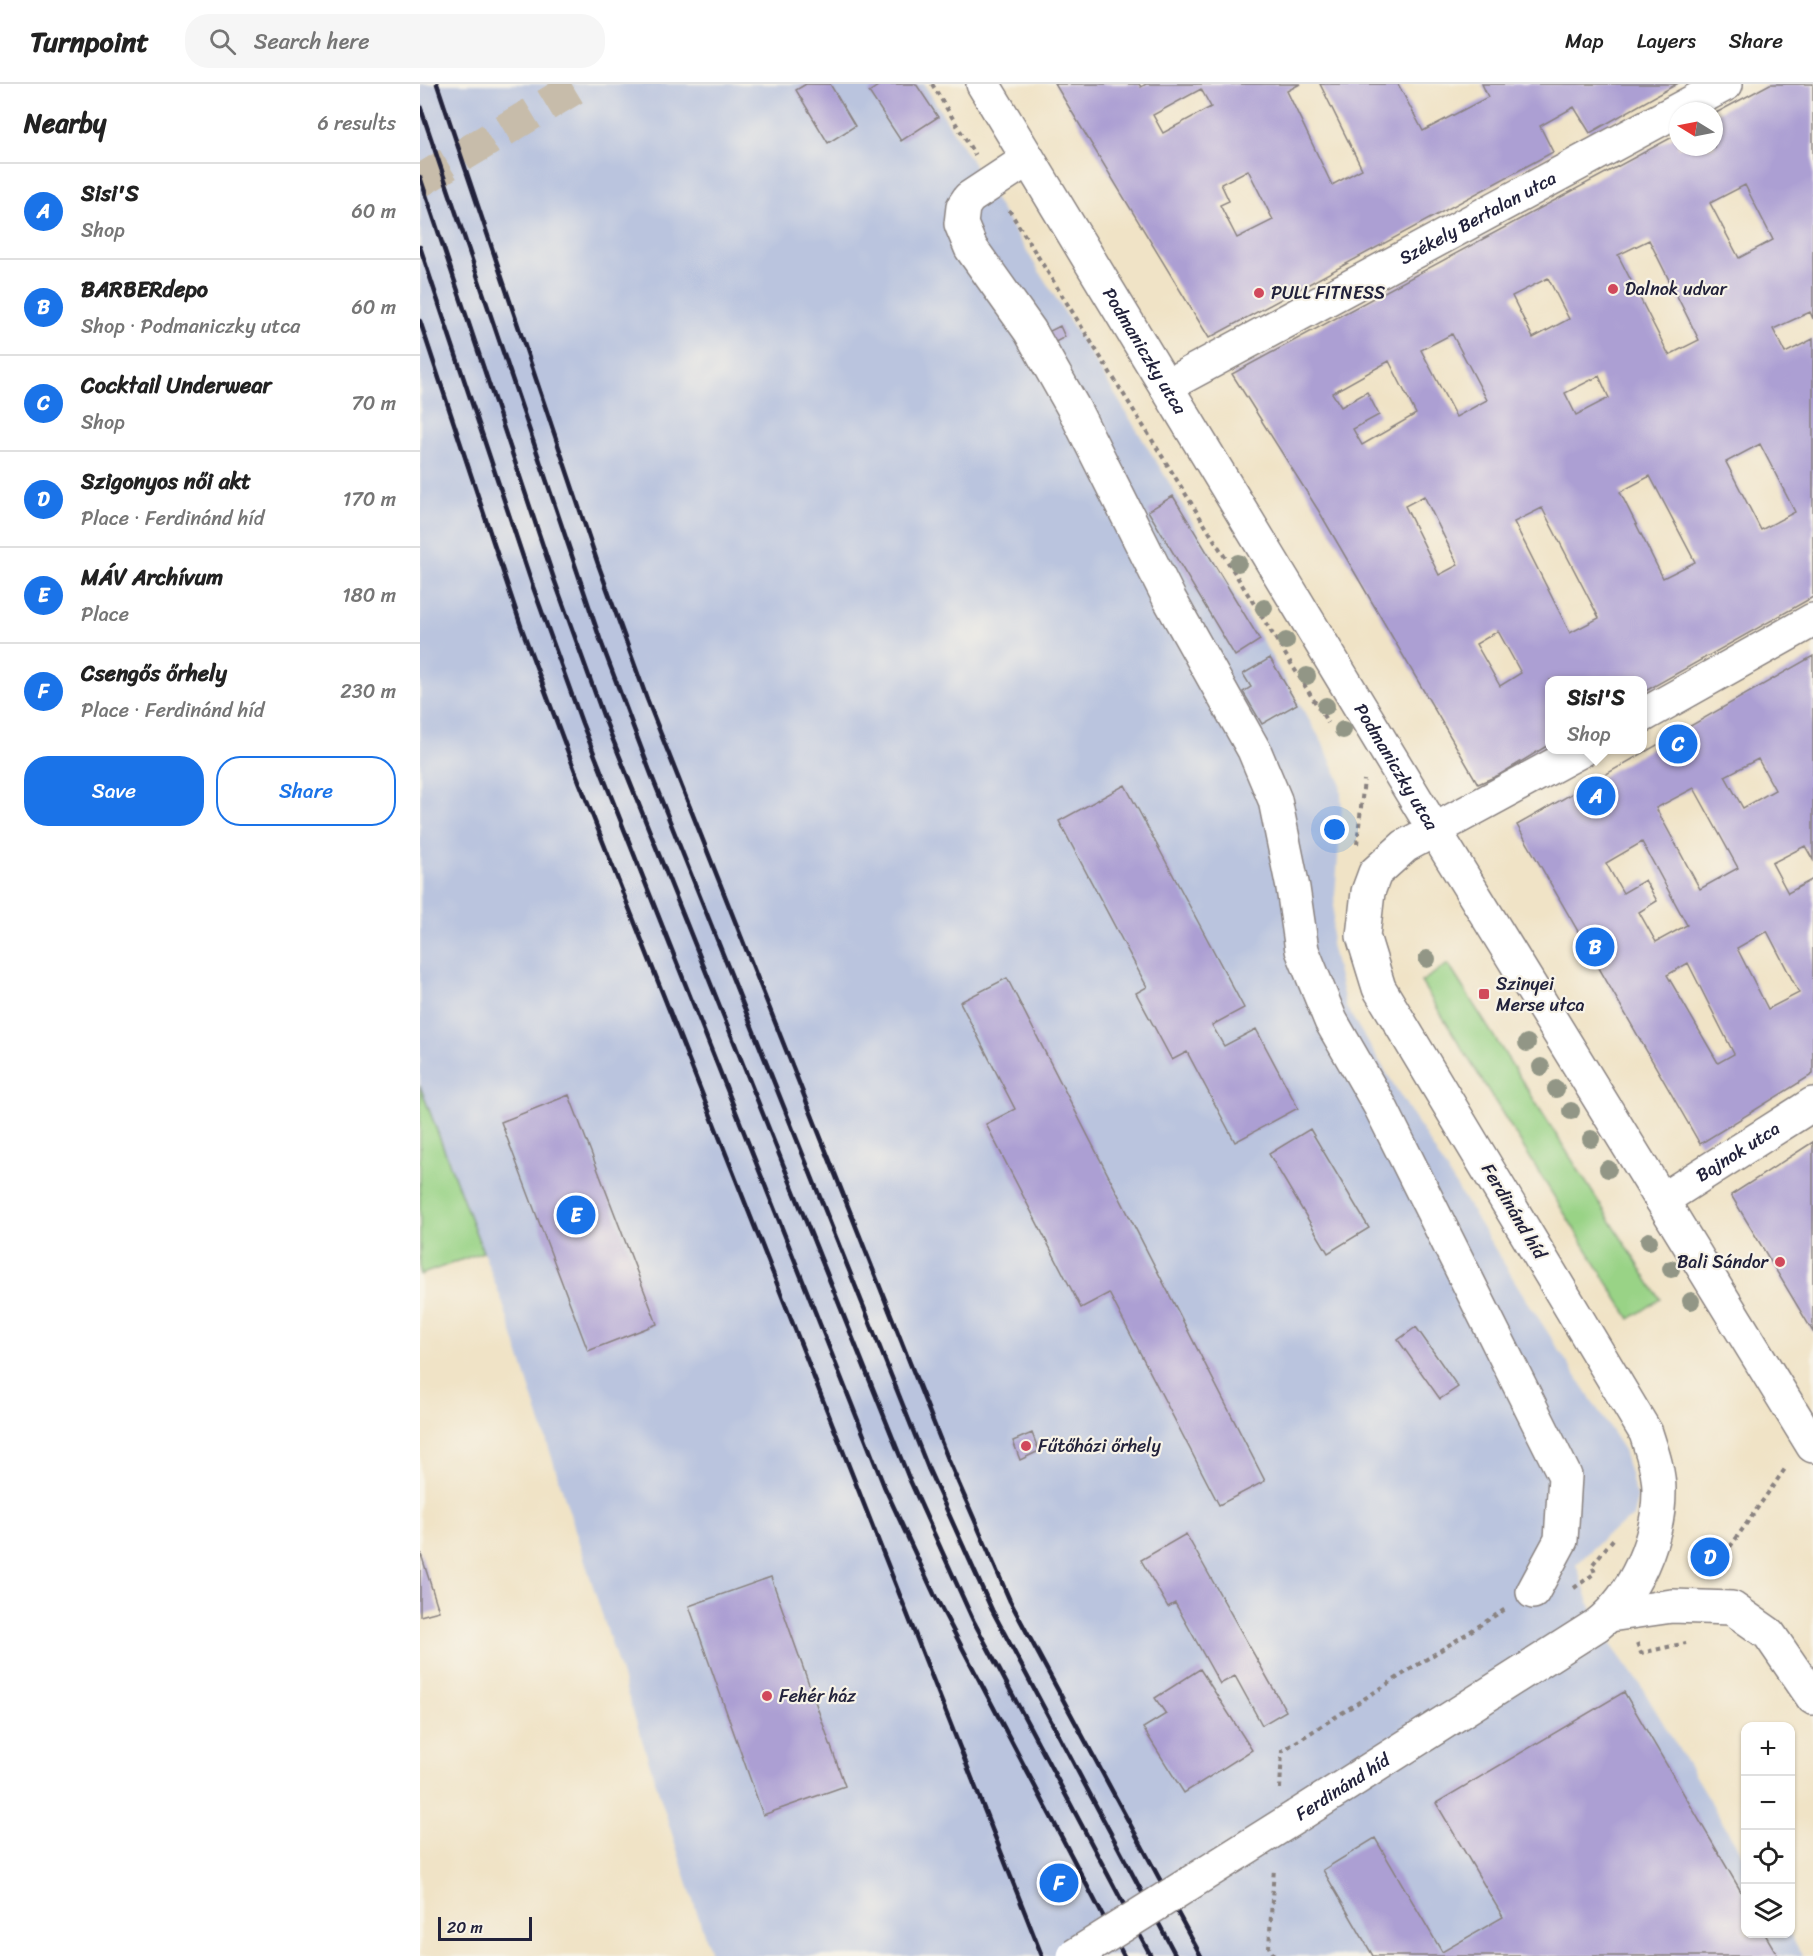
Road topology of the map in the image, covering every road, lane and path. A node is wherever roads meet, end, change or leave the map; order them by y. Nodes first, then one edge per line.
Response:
1 (932, 84) edge
2 (983, 84) edge
3 (1726, 84) edge
4 (1028, 159) junction
5 (992, 183) junction
6 (1166, 386) junction
7 (1813, 620) edge
8 (1647, 713) edge
9 (1333, 730) dead end
10 (1575, 754) edge
11 (1364, 778) dead end
12 (1435, 831) junction
13 (1355, 852) dead end
14 (1813, 1104) edge
15 (1662, 1200) junction
16 (1809, 1440) edge
17 (1616, 1537) dead end
18 (1730, 1547) junction
19 (1703, 1551) dead end
20 (1711, 1566) dead end
21 (1604, 1567) dead end
22 (1595, 1573) junction
23 (1569, 1591) dead end
24 (1533, 1592) dead end
25 (1604, 1620) junction
26 (1644, 1637) dead end
27 (1636, 1640) dead end
28 (1686, 1643) dead end
29 (1641, 1653) dead end
30 (1813, 1698) edge
31 (1074, 1956) edge

1 - 5 path
2 - 4 street, Podmaniczky utca
3 - 6 street, Székely Bertalan utca
4 - 5 street
4 - 6 street, Podmaniczky utca
5 - 9 path
5 - 24 street
6 - 12 street, Podmaniczky utca
7 - 8 street
10 - 12 street
11 - 13 path
12 - 15 street, Podmaniczky utca
12 - 25 street, Ferdinánd híd
14 - 15 street, Bajnok utca
15 - 16 street, Podmaniczky utca
16 - 18 path
17 - 22 path
18 - 19 path
18 - 20 path
21 - 22 path
22 - 23 path
25 - 30 street, Ferdinánd híd
25 - 31 street, Ferdinánd híd, bridge
26 - 27 path
28 - 29 path

